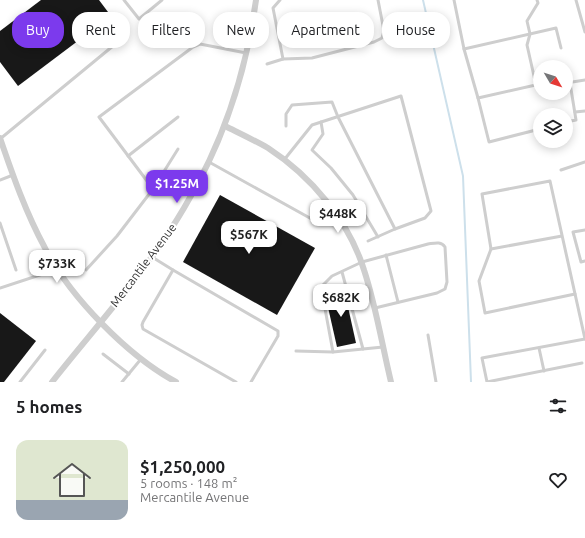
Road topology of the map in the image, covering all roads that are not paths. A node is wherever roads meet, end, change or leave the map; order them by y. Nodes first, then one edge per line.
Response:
1 (124, 0) edge
2 (162, 0) edge
3 (256, 0) edge
4 (280, 0) edge
5 (378, 0) edge
6 (454, 0) edge
7 (537, 0) edge
8 (576, 0) edge
9 (585, 32) edge
10 (530, 34) junction
11 (110, 48) edge
12 (561, 48) dead end
13 (464, 49) junction
14 (246, 53) junction
15 (283, 59) junction
16 (267, 64) dead end
17 (533, 68) edge
18 (585, 80) edge
19 (573, 82) edge
20 (533, 85) edge
21 (478, 98) junction
22 (572, 100) edge
23 (585, 111) edge
24 (575, 112) junction
25 (178, 117) dead end
26 (338, 117) junction
27 (573, 121) edge
28 (321, 122) junction
29 (225, 126) junction
30 (286, 126) dead end
31 (533, 131) edge
32 (0, 139) edge
33 (178, 149) dead end
34 (2, 152) edge
35 (128, 156) junction
36 (284, 160) junction
37 (209, 162) junction
38 (585, 162) edge
39 (561, 170) dead end
40 (13, 175) junction
41 (0, 180) edge
42 (153, 189) junction
43 (336, 215) junction
44 (0, 223) edge
45 (395, 229) junction
46 (585, 230) edge
47 (562, 236) junction
48 (378, 237) junction
49 (368, 241) dead end
50 (491, 249) junction
51 (386, 255) junction
52 (152, 257) junction
53 (585, 261) edge
54 (362, 262) junction
55 (58, 268) junction
56 (16, 270) dead end
57 (86, 270) dead end
58 (173, 270) junction
59 (342, 272) junction
60 (0, 288) edge
61 (575, 294) junction
62 (398, 302) junction
63 (374, 308) junction
64 (101, 322) junction
65 (428, 335) dead end
66 (585, 339) edge
67 (383, 347) junction
68 (539, 348) junction
69 (363, 349) junction
70 (45, 350) dead end
71 (296, 351) dead end
72 (333, 352) junction
73 (103, 354) dead end
74 (141, 359) junction
75 (582, 363) dead end
76 (544, 371) junction
77 (129, 374) junction
78 (20, 382) edge
79 (52, 382) edge
80 (122, 382) edge
81 (176, 382) edge
82 (236, 382) edge
83 (251, 382) edge
84 (391, 382) edge
85 (436, 382) edge

1 - 2 lane
3 - 14 street, Mercantile Avenue
4 - 15 lane
5 - 15 lane
6 - 13 lane
7 - 10 lane
8 - 9 lane
10 - 12 lane
10 - 13 lane
10 - 17 lane
11 - 32 lane
13 - 21 lane
14 - 29 street, Mercantile Avenue
14 - 35 lane
15 - 16 lane
18 - 19 lane
20 - 21 lane
21 - 31 lane
22 - 24 lane
23 - 24 lane
24 - 27 lane
25 - 35 lane
26 - 28 lane
26 - 30 lane
26 - 45 lane
26 - 45 lane
28 - 36 lane
28 - 48 lane
29 - 36 street
29 - 37 street, Mercantile Avenue
32 - 34 street
33 - 42 lane
34 - 40 street
35 - 42 lane
36 - 43 street
37 - 43 lane
37 - 52 street, Mercantile Avenue
38 - 39 lane
40 - 41 lane
40 - 55 street
42 - 57 lane
43 - 54 street
44 - 56 lane
45 - 48 lane
46 - 53 lane
47 - 50 lane
47 - 50 lane
47 - 61 lane
48 - 49 lane
50 - 61 lane
51 - 54 lane
51 - 62 lane
51 - 62 lane
52 - 58 lane
52 - 64 street, Mercantile Avenue
54 - 59 lane
54 - 63 street
55 - 60 lane
55 - 64 street
58 - 82 lane
58 - 83 lane
59 - 69 lane
59 - 72 lane
61 - 66 lane
62 - 63 lane
63 - 67 street
64 - 74 street
64 - 79 street, Mercantile Avenue
65 - 85 lane
66 - 68 lane
67 - 69 lane
67 - 84 street
68 - 76 lane
68 - 76 lane
69 - 72 lane
70 - 78 lane
71 - 72 lane
73 - 77 lane
74 - 77 lane
74 - 81 street
75 - 76 lane
77 - 80 lane

